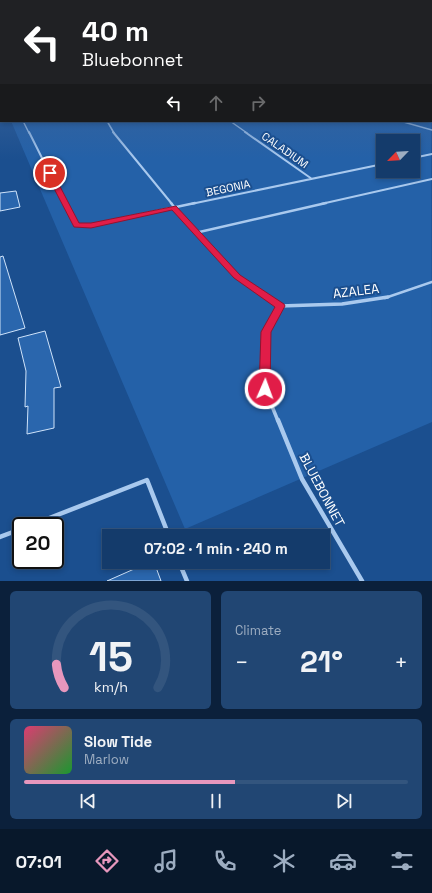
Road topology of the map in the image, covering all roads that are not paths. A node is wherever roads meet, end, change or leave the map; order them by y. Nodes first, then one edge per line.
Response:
1 (24, 122) edge
2 (107, 122) edge
3 (231, 122) edge
4 (404, 122) edge
5 (432, 130) edge
6 (432, 154) edge
7 (420, 157) edge
8 (376, 165) edge
9 (312, 179) junction
10 (432, 179) edge
11 (173, 208) junction
12 (195, 233) junction
13 (432, 282) edge
14 (280, 306) junction
15 (52, 517) edge
16 (166, 529) edge
17 (12, 533) edge
18 (0, 538) edge
19 (182, 569) edge
20 (186, 581) edge
21 (362, 581) edge

1 - 11 lane, BEGONIA
2 - 11 lane
3 - 9 lane, CALADIUM
4 - 5 lane
6 - 7 lane
8 - 9 lane, BEGONIA
9 - 11 lane, BEGONIA
10 - 12 lane
11 - 12 lane
12 - 14 lane
13 - 14 lane, AZALEA
14 - 21 lane, BLUEBONNET
15 - 16 lane
17 - 18 lane
19 - 20 lane

